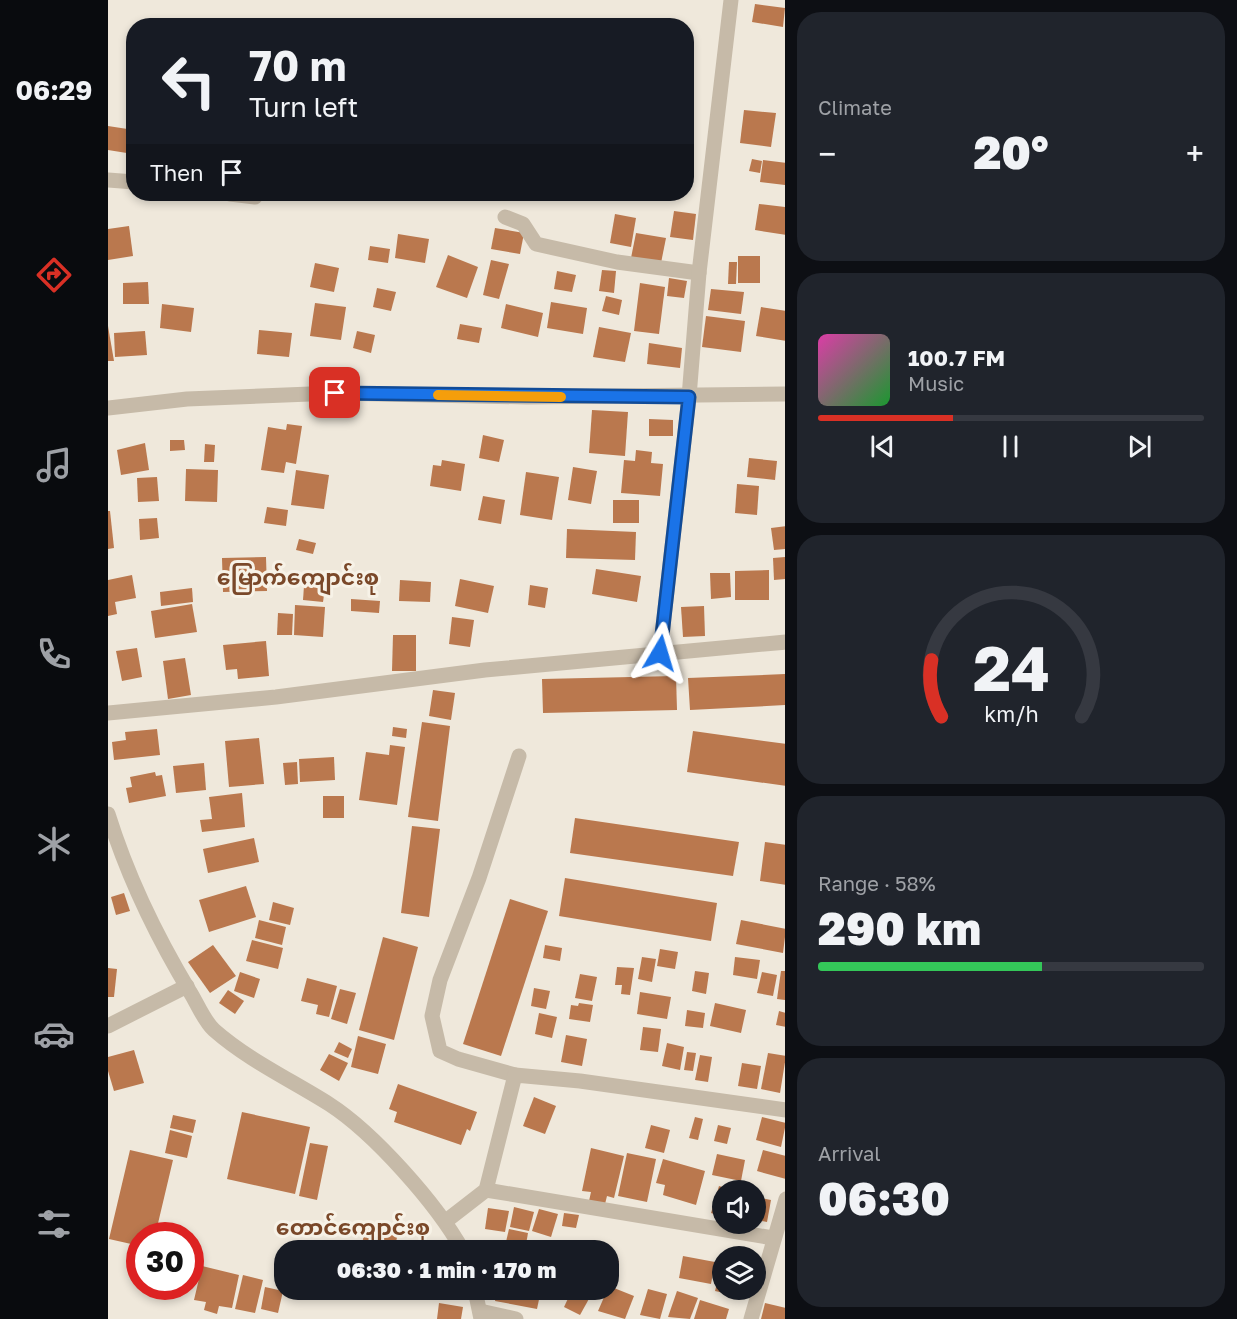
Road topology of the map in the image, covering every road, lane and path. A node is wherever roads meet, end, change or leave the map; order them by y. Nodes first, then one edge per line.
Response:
1 (731, 0) edge
2 (108, 180) edge
3 (126, 181) edge
4 (506, 217) dead end
5 (699, 273) junction
6 (785, 394) edge
7 (689, 397) junction
8 (108, 408) edge
9 (785, 642) edge
10 (660, 653) junction
11 (108, 713) edge
12 (519, 756) dead end
13 (108, 814) edge
14 (114, 855) edge
15 (187, 986) junction
16 (108, 1026) edge
17 (515, 1075) junction
18 (785, 1110) edge
19 (486, 1190) junction
20 (785, 1202) edge
21 (446, 1221) junction
22 (773, 1238) junction
23 (457, 1240) edge
24 (477, 1300) edge
25 (481, 1315) edge
26 (516, 1319) edge
27 (750, 1319) edge

1 - 5 street
2 - 3 street
4 - 5 street
5 - 7 street
6 - 7 street
7 - 8 street
7 - 10 street
9 - 10 street
10 - 11 street
12 - 17 street
13 - 14 street
14 - 15 street
15 - 16 street
15 - 21 street
17 - 18 street
17 - 19 street
19 - 21 street
19 - 22 street
20 - 22 street
21 - 23 street
22 - 27 street
24 - 25 street
25 - 26 street

